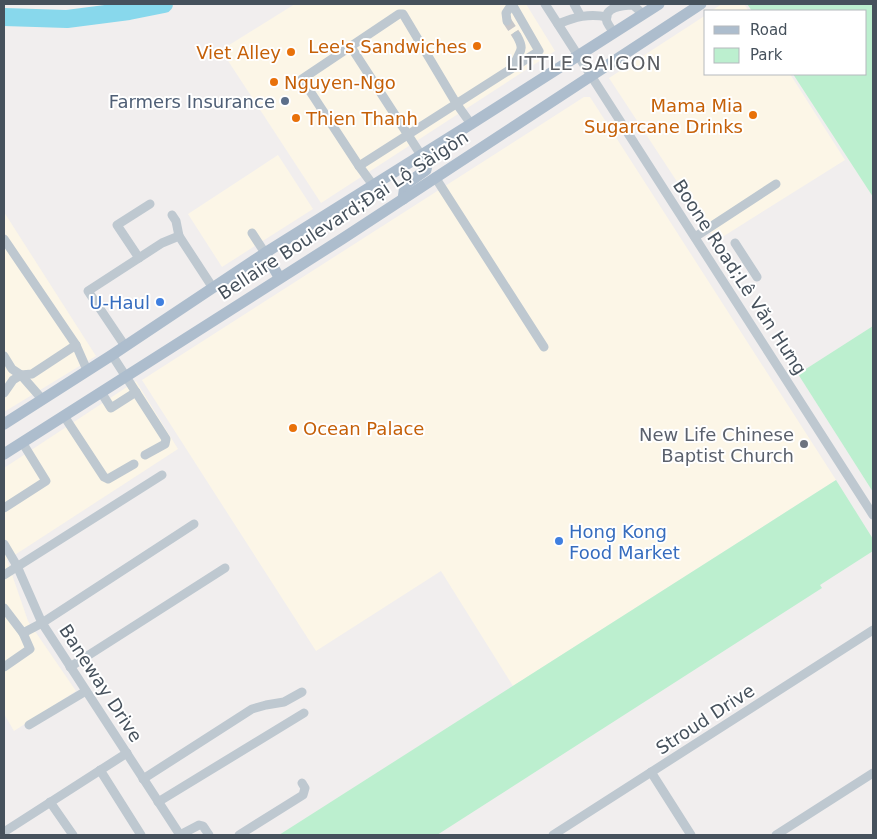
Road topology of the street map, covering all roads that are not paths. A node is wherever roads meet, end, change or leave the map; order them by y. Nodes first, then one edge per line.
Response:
1 (512, 4) edge
2 (545, 4) edge
3 (574, 4) edge
4 (659, 4) edge
5 (700, 4) edge
6 (643, 14) junction
7 (580, 15) junction
8 (607, 17) junction
9 (507, 21) dead end
10 (558, 24) junction
11 (614, 33) junction
12 (517, 36) tunnel mouth
13 (351, 47) junction
14 (578, 56) junction
15 (514, 66) junction
16 (591, 75) junction
17 (456, 103) junction
18 (471, 124) junction
19 (408, 134) junction
20 (422, 155) junction
21 (359, 166) junction
22 (435, 177) junction
23 (776, 184) dead end
24 (373, 185) junction
25 (403, 199) junction
26 (150, 204) dead end
27 (172, 215) dead end
28 (252, 233) dead end
29 (179, 236) junction
30 (695, 237) junction
31 (4, 239) edge
32 (735, 243) dead end
33 (265, 253) junction
34 (139, 258) junction
35 (279, 277) junction
36 (757, 277) dead end
37 (213, 288) junction
38 (76, 345) junction
39 (125, 346) junction
40 (544, 347) dead end
41 (112, 355) junction
42 (4, 356) edge
43 (87, 370) junction
44 (21, 375) junction
45 (126, 376) junction
46 (101, 392) junction
47 (136, 392) junction
48 (4, 393) edge
49 (42, 400) junction
50 (64, 416) junction
51 (4, 424) edge
52 (22, 442) junction
53 (4, 454) edge
54 (145, 456) dead end
55 (134, 464) dead end
56 (162, 475) dead end
57 (4, 508) edge
58 (873, 515) edge
59 (194, 524) dead end
60 (4, 544) edge
61 (17, 566) junction
62 (225, 568) dead end
63 (4, 575) edge
64 (4, 608) edge
65 (42, 623) junction
66 (873, 630) edge
67 (23, 633) junction
68 (4, 667) edge
69 (70, 667) junction
70 (86, 691) junction
71 (302, 692) dead end
72 (304, 713) dead end
73 (30, 725) dead end
74 (127, 753) junction
75 (100, 770) junction
76 (651, 772) junction
77 (873, 773) edge
78 (143, 779) junction
79 (302, 783) dead end
80 (50, 802) junction
81 (158, 802) junction
82 (9, 832) edge
83 (73, 835) edge
84 (141, 835) edge
85 (180, 835) edge
86 (209, 835) edge
87 (239, 835) edge
88 (554, 835) edge
89 (691, 835) edge
90 (776, 835) edge

1 - 9 street
1 - 15 street
2 - 10 street, Boone Road;Lê Văn Hưng
3 - 7 street
4 - 6 main road, Bellaire Boulevard;Đại Lộ Sàigòn
5 - 16 main road, Bellaire Boulevard;Đại Lộ Sàigòn
6 - 8 street
6 - 11 main road, Bellaire Boulevard;Đại Lộ Sàigòn
7 - 8 street
7 - 10 street
8 - 11 street
10 - 14 street, Boone Road;Lê Văn Hưng
11 - 14 main road, Bellaire Boulevard;Đại Lộ Sàigòn
12 - 15 street
13 - 17 street
13 - 19 street
13 - 21 street
14 - 16 street, Boone Road;Lê Văn Hưng
14 - 18 main road, Bellaire Boulevard;Đại Lộ Sàigòn
15 - 17 street
16 - 22 main road, Bellaire Boulevard;Đại Lộ Sàigòn
16 - 30 street, Boone Road;Lê Văn Hưng
17 - 18 street
17 - 19 street
18 - 20 main road, Bellaire Boulevard;Đại Lộ Sàigòn
19 - 20 street
19 - 21 street
20 - 24 main road, Bellaire Boulevard;Đại Lộ Sàigòn
20 - 25 main road
21 - 24 street
22 - 25 main road, Bellaire Boulevard;Đại Lộ Sàigòn
22 - 40 street
23 - 30 street
24 - 33 main road, Bellaire Boulevard;Đại Lộ Sàigòn
25 - 35 main road, Bellaire Boulevard;Đại Lộ Sàigòn
26 - 34 street
27 - 29 street
28 - 33 street
29 - 34 street
29 - 37 street
30 - 58 street, Boone Road;Lê Văn Hưng
31 - 38 street
32 - 36 street
33 - 35 main road
33 - 37 main road, Bellaire Boulevard;Đại Lộ Sàigòn
34 - 39 street
35 - 45 main road, Bellaire Boulevard;Đại Lộ Sàigòn
37 - 39 main road, Bellaire Boulevard;Đại Lộ Sàigòn
38 - 43 street
38 - 44 street
39 - 41 main road, Bellaire Boulevard;Đại Lộ Sàigòn
41 - 43 main road, Bellaire Boulevard;Đại Lộ Sàigòn
41 - 45 street
42 - 44 street
43 - 49 main road, Bellaire Boulevard;Đại Lộ Sàigòn
44 - 48 street
44 - 49 street
45 - 46 main road, Bellaire Boulevard;Đại Lộ Sàigòn
45 - 47 street
46 - 47 street
46 - 50 main road, Bellaire Boulevard;Đại Lộ Sàigòn
47 - 54 street
49 - 51 main road, Bellaire Boulevard;Đại Lộ Sàigòn
50 - 52 main road, Bellaire Boulevard;Đại Lộ Sàigòn
50 - 55 street
52 - 53 main road, Bellaire Boulevard;Đại Lộ Sàigòn
52 - 57 street
56 - 61 street
59 - 65 street
60 - 61 street, Baneway Drive
61 - 63 street
61 - 65 street, Baneway Drive
62 - 69 street
64 - 67 street
65 - 67 street
65 - 69 street, Baneway Drive
66 - 76 street, Stroud Drive
67 - 68 street
69 - 70 street, Baneway Drive
70 - 73 street
70 - 74 street, Baneway Drive
71 - 78 street
72 - 81 street
74 - 75 street
74 - 78 street, Baneway Drive
75 - 80 street
75 - 84 street
76 - 88 street, Stroud Drive
76 - 89 street
77 - 90 street
78 - 81 street, Baneway Drive
79 - 87 street
80 - 82 street
80 - 83 street
81 - 85 street, Baneway Drive
85 - 86 street

